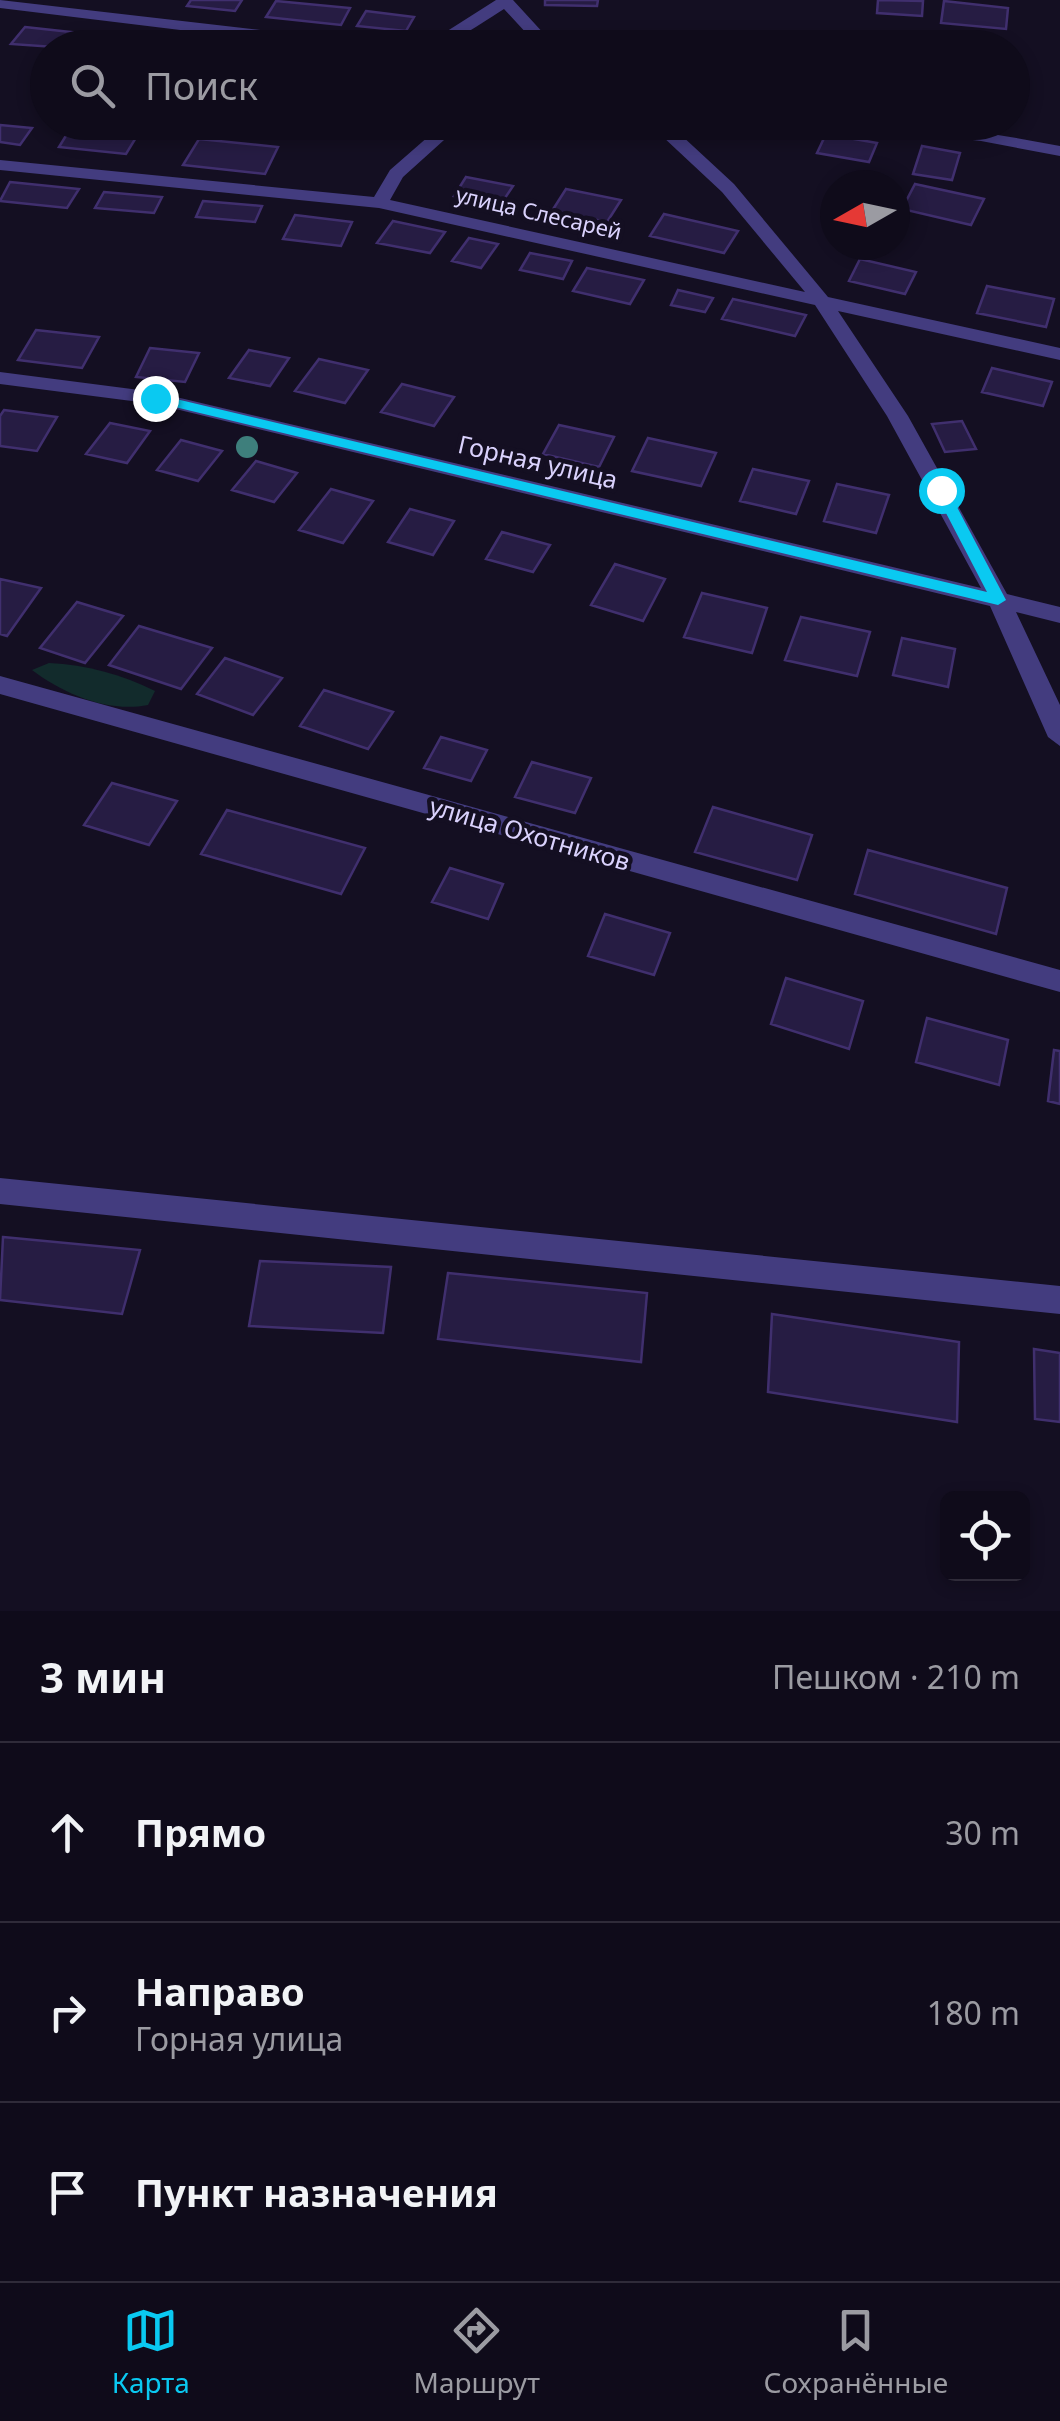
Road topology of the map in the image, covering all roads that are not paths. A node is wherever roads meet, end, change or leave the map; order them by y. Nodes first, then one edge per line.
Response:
1 (504, 0) edge
2 (0, 2) edge
3 (523, 22) junction
4 (226, 30) edge
5 (459, 30) edge
6 (520, 30) edge
7 (531, 30) edge
8 (435, 140) edge
9 (679, 140) edge
10 (1001, 140) edge
11 (1060, 152) edge
12 (0, 165) edge
13 (379, 203) junction
14 (823, 301) junction
15 (1060, 354) edge
16 (0, 378) edge
17 (998, 600) junction
18 (1060, 615) edge
19 (0, 685) edge
20 (1060, 736) edge
21 (1060, 981) edge
22 (0, 1191) edge
23 (1060, 1300) edge

1 - 3 street
1 - 5 street
2 - 4 street
3 - 6 street
3 - 7 street
8 - 13 street
9 - 14 street
10 - 11 street
12 - 13 street, улица Слесарей
13 - 14 street, улица Слесарей
14 - 15 street, улица Слесарей
14 - 17 street
16 - 17 street, Горная улица
17 - 18 street, Горная улица
17 - 20 street
19 - 21 street, улица Охотников
22 - 23 street

